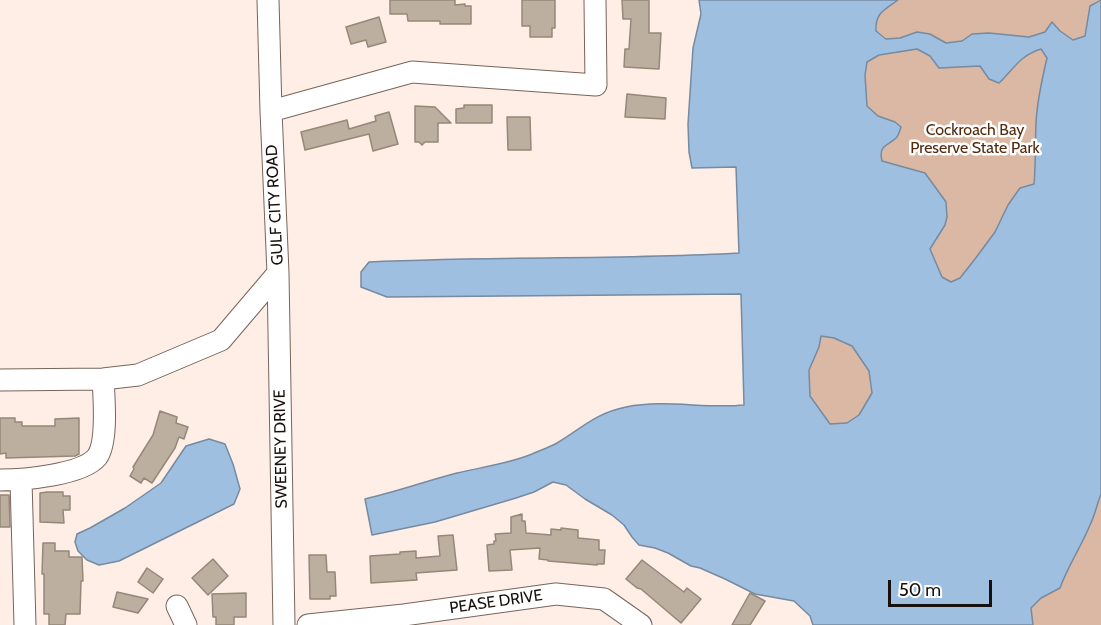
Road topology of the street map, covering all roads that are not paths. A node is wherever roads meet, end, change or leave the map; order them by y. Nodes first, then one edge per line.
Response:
1 (268, 0) edge
2 (596, 0) edge
3 (271, 111) junction
4 (278, 273) junction
5 (103, 379) junction
6 (0, 380) edge
7 (10, 480) edge
8 (177, 606) dead end
9 (25, 625) edge
10 (186, 625) edge
11 (284, 625) edge
12 (308, 625) edge
13 (641, 625) edge

1 - 3 street, GULF CITY ROAD
2 - 3 street
3 - 4 street, GULF CITY ROAD
4 - 5 street, GULF CITY ROAD
4 - 11 street, SWEENEY DRIVE
5 - 6 street, GULF CITY ROAD
5 - 7 street
7 - 9 street
8 - 10 street
12 - 13 street, PEASE DRIVE

